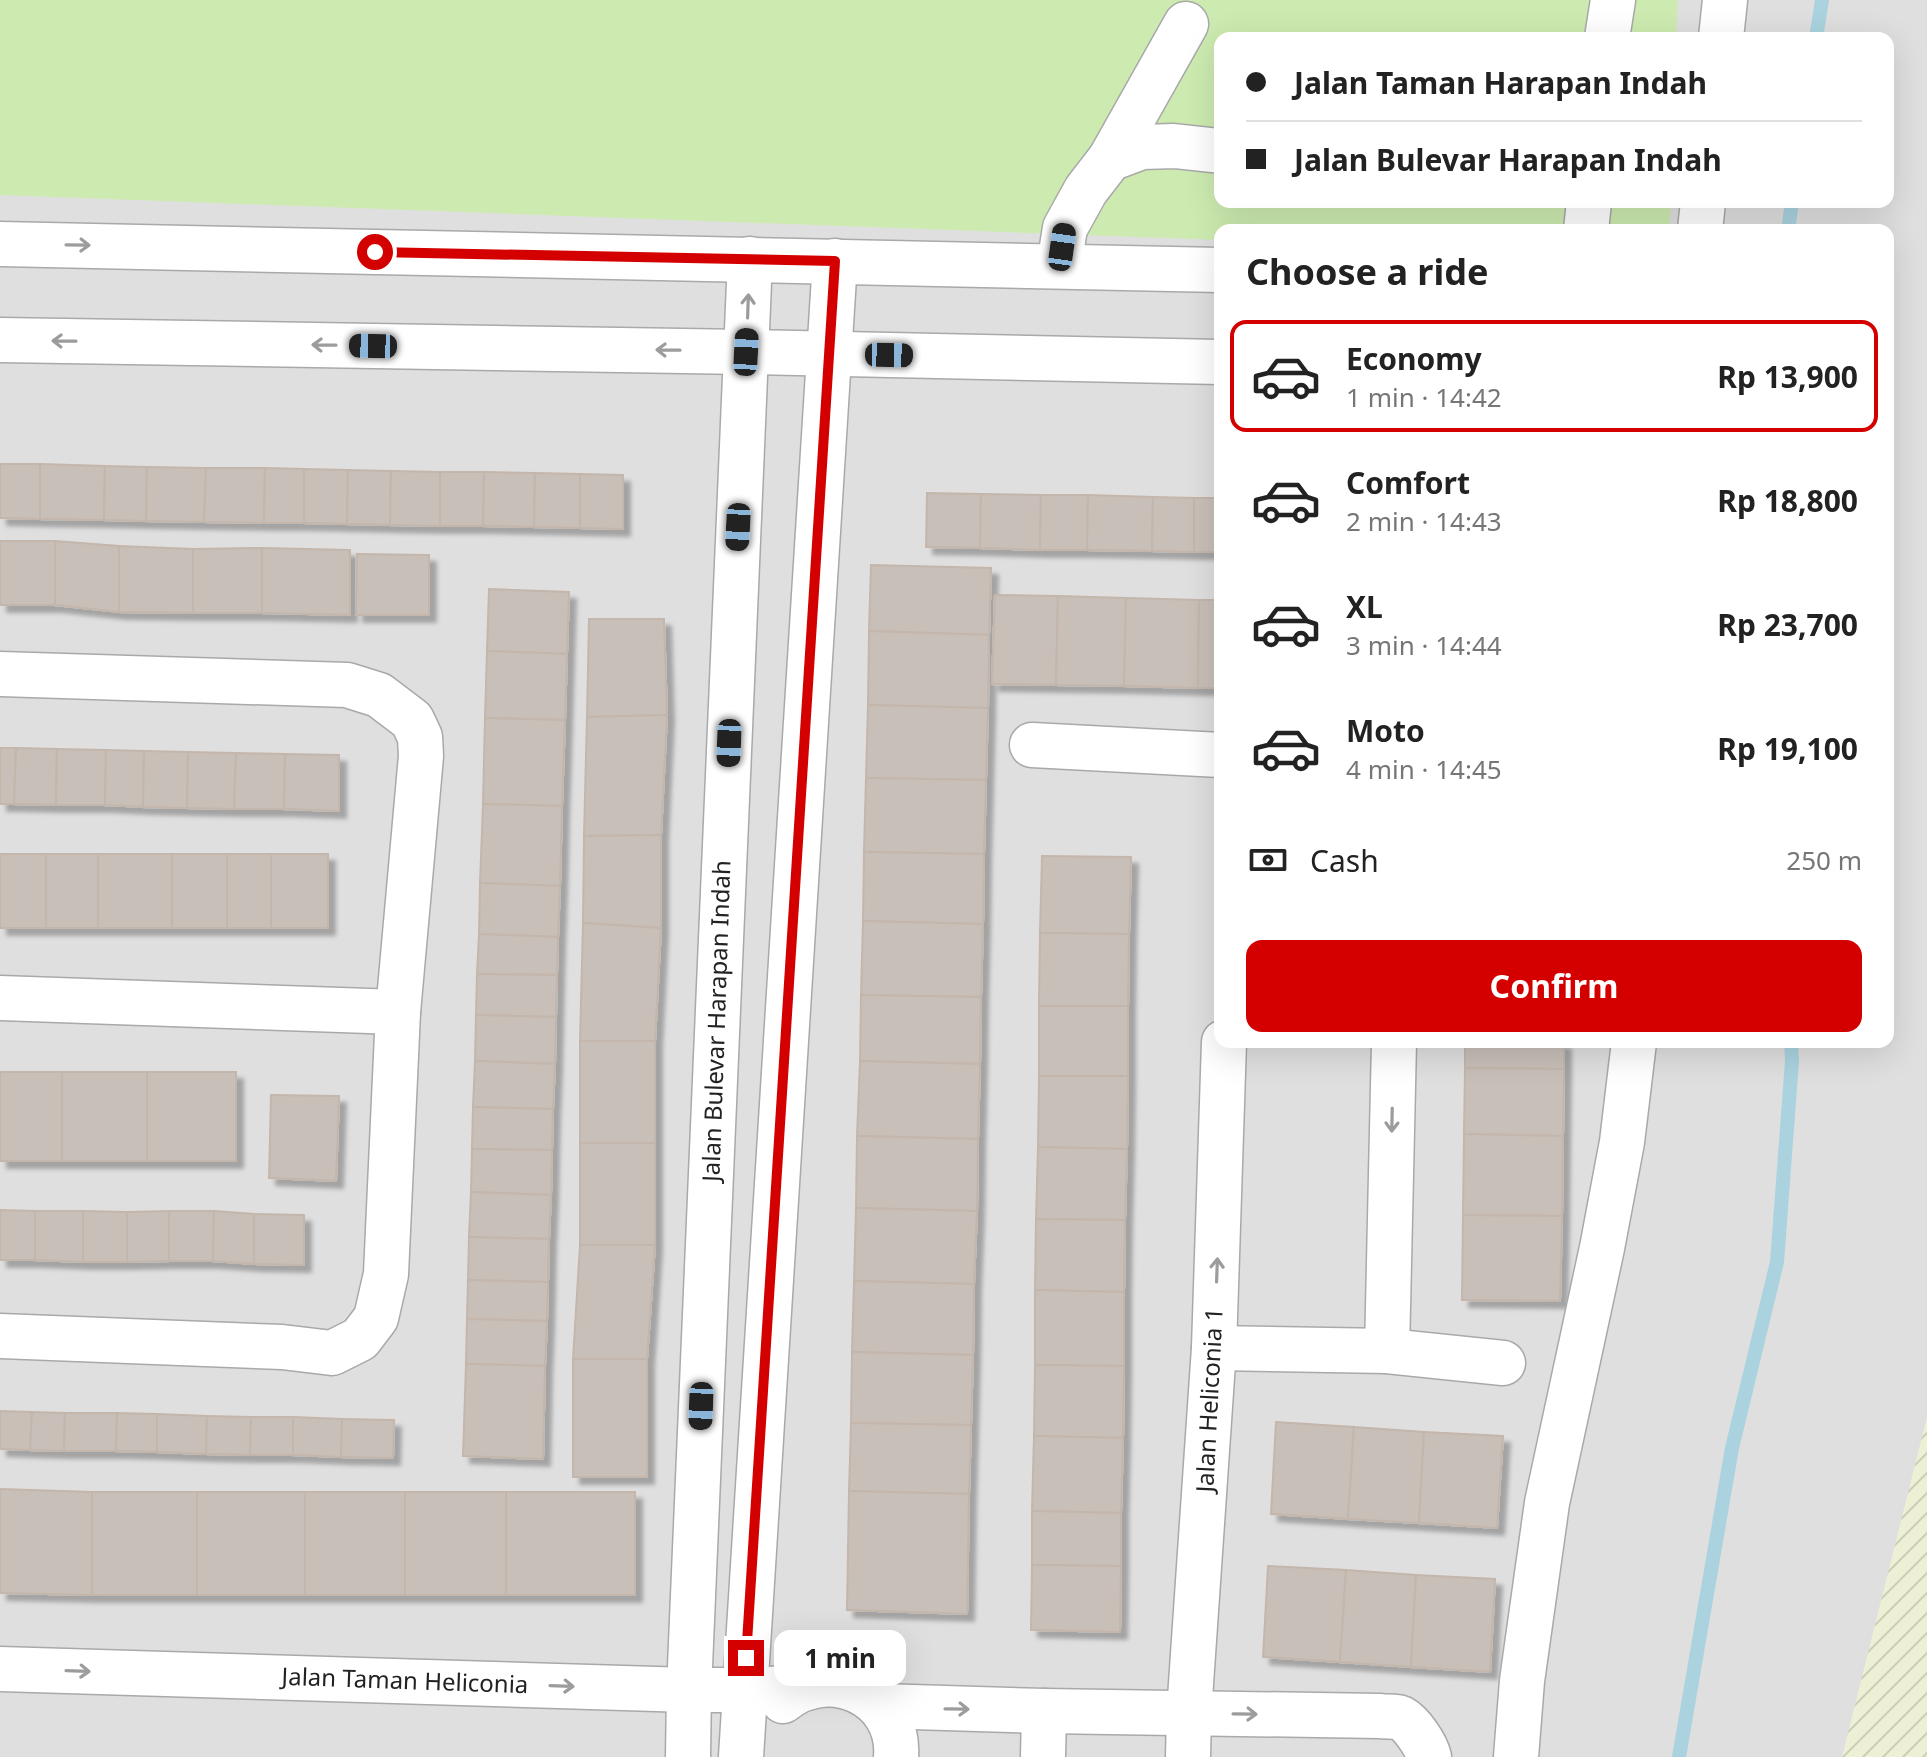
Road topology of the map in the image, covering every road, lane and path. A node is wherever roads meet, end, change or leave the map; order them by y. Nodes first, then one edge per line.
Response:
1 (1613, 0) edge
2 (1725, 0) edge
3 (1186, 24) dead end
4 (1608, 32) edge
5 (1722, 32) edge
6 (1214, 150) edge
7 (1110, 159) junction
8 (0, 244) edge
9 (750, 259) junction
10 (835, 261) junction
11 (1059, 266) junction
12 (1214, 270) edge
13 (0, 340) edge
14 (746, 352) junction
15 (829, 353) junction
16 (1214, 362) edge
17 (0, 674) edge
18 (1032, 745) dead end
19 (1214, 755) edge
20 (0, 998) edge
21 (398, 1012) junction
22 (1224, 1048) edge
23 (1394, 1048) edge
24 (1633, 1048) edge
25 (0, 1336) edge
26 (1214, 1348) junction
27 (1387, 1351) junction
28 (1503, 1363) dead end
29 (0, 1669) edge
30 (810, 1687) junction
31 (689, 1690) junction
32 (744, 1690) junction
33 (880, 1706) junction
34 (1044, 1711) junction
35 (1189, 1713) junction
36 (688, 1757) edge
37 (741, 1757) edge
38 (761, 1757) edge
39 (896, 1757) edge
40 (1043, 1757) edge
41 (1188, 1757) edge
42 (1429, 1757) edge
43 (1516, 1757) edge

1 - 4 street
2 - 5 street
3 - 7 street
6 - 7 street
7 - 11 street
8 -> 9 street
9 - 10 street
14 -> 9 street, Jalan Bulevar Harapan Indah
10 - 11 street
10 - 15 street
11 - 12 street
14 -> 13 street
14 - 15 street
14 - 31 street, Jalan Bulevar Harapan Indah
15 - 16 street
15 - 32 street
17 - 21 street
18 - 19 street
20 - 21 street
21 - 25 street
26 -> 22 street, Jalan Heliconia 1
23 -> 27 street
24 - 43 street
26 - 27 street
26 - 35 street, Jalan Heliconia 1
27 - 28 street
29 -> 31 street, Jalan Taman Heliconia
30 - 32 street, Jalan Taman Heliconia
30 - 33 street, Jalan Taman Heliconia
30 - 38 street
31 - 32 street, Jalan Taman Heliconia
31 - 36 street, Jalan Bulevar Harapan Indah
32 - 37 street
33 -> 34 street
33 - 39 street
34 - 35 street
34 - 40 street
35 - 41 street, Jalan Heliconia 1
35 -> 42 street

